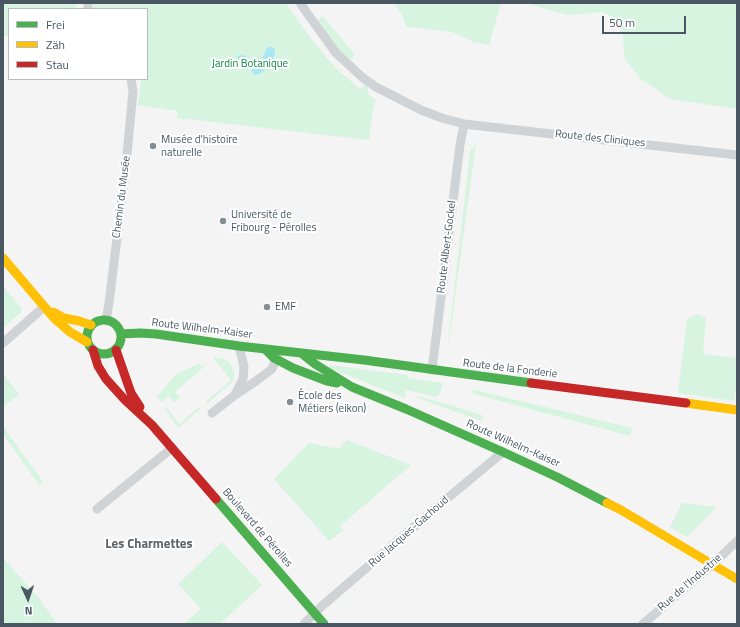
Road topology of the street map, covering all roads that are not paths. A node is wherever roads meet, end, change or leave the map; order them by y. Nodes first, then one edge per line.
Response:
1 (300, 3) edge
2 (129, 80) edge
3 (464, 124) junction
4 (737, 155) edge
5 (3, 258) edge
6 (44, 307) junction
7 (106, 320) junction
8 (91, 325) junction
9 (121, 334) junction
10 (88, 342) junction
11 (3, 343) edge
12 (239, 346) junction
13 (265, 349) junction
14 (93, 350) junction
15 (116, 350) junction
16 (280, 350) junction
17 (301, 352) junction
18 (277, 360) junction
19 (432, 370) junction
20 (352, 387) junction
21 (235, 394) junction
22 (737, 410) edge
23 (212, 413) dead end
24 (152, 425) junction
25 (172, 448) junction
26 (503, 452) junction
27 (97, 509) dead end
28 (737, 541) edge
29 (713, 564) junction
30 (737, 579) edge
31 (315, 613) junction
32 (304, 624) edge
33 (324, 624) edge
34 (643, 624) edge

1 - 3 street, Route des Cliniques
2 - 7 street, Chemin du Musée
3 - 4 street, Route des Cliniques
3 - 19 street, Route Albert-Gockel
5 - 6 main road
6 - 8 main road
6 - 10 main road
6 - 11 street
7 - 8 main road
7 - 9 main road
8 - 10 main road
9 - 12 main road, Route Wilhelm-Kaiser
9 - 15 main road
10 - 14 main road, Boulevard de Pérolles
12 - 13 main road, Route Wilhelm-Kaiser
12 - 21 street
13 - 16 main road, Route Wilhelm-Kaiser
13 - 18 main road
14 - 15 main road
14 - 24 main road, Boulevard de Pérolles
15 - 24 main road, Boulevard de Pérolles
16 - 17 main road, Route de la Fonderie
16 - 18 street
17 - 19 main road, Route de la Fonderie
17 - 20 main road, Route Wilhelm-Kaiser
18 - 20 main road
18 - 21 street
19 - 22 main road, Route de la Fonderie
20 - 26 main road, Route Wilhelm-Kaiser
21 - 23 street
24 - 25 main road, Boulevard de Pérolles
25 - 27 street
25 - 31 main road, Boulevard de Pérolles
26 - 29 main road, Route Wilhelm-Kaiser
26 - 31 street, Rue Jacques-Gachoud
28 - 29 street, Rue de l'Industrie
29 - 30 main road, Route Wilhelm-Kaiser
29 - 34 street, Rue de l'Industrie
31 - 32 street, Rue Jacques-Gachoud
31 - 33 main road, Boulevard de Pérolles

